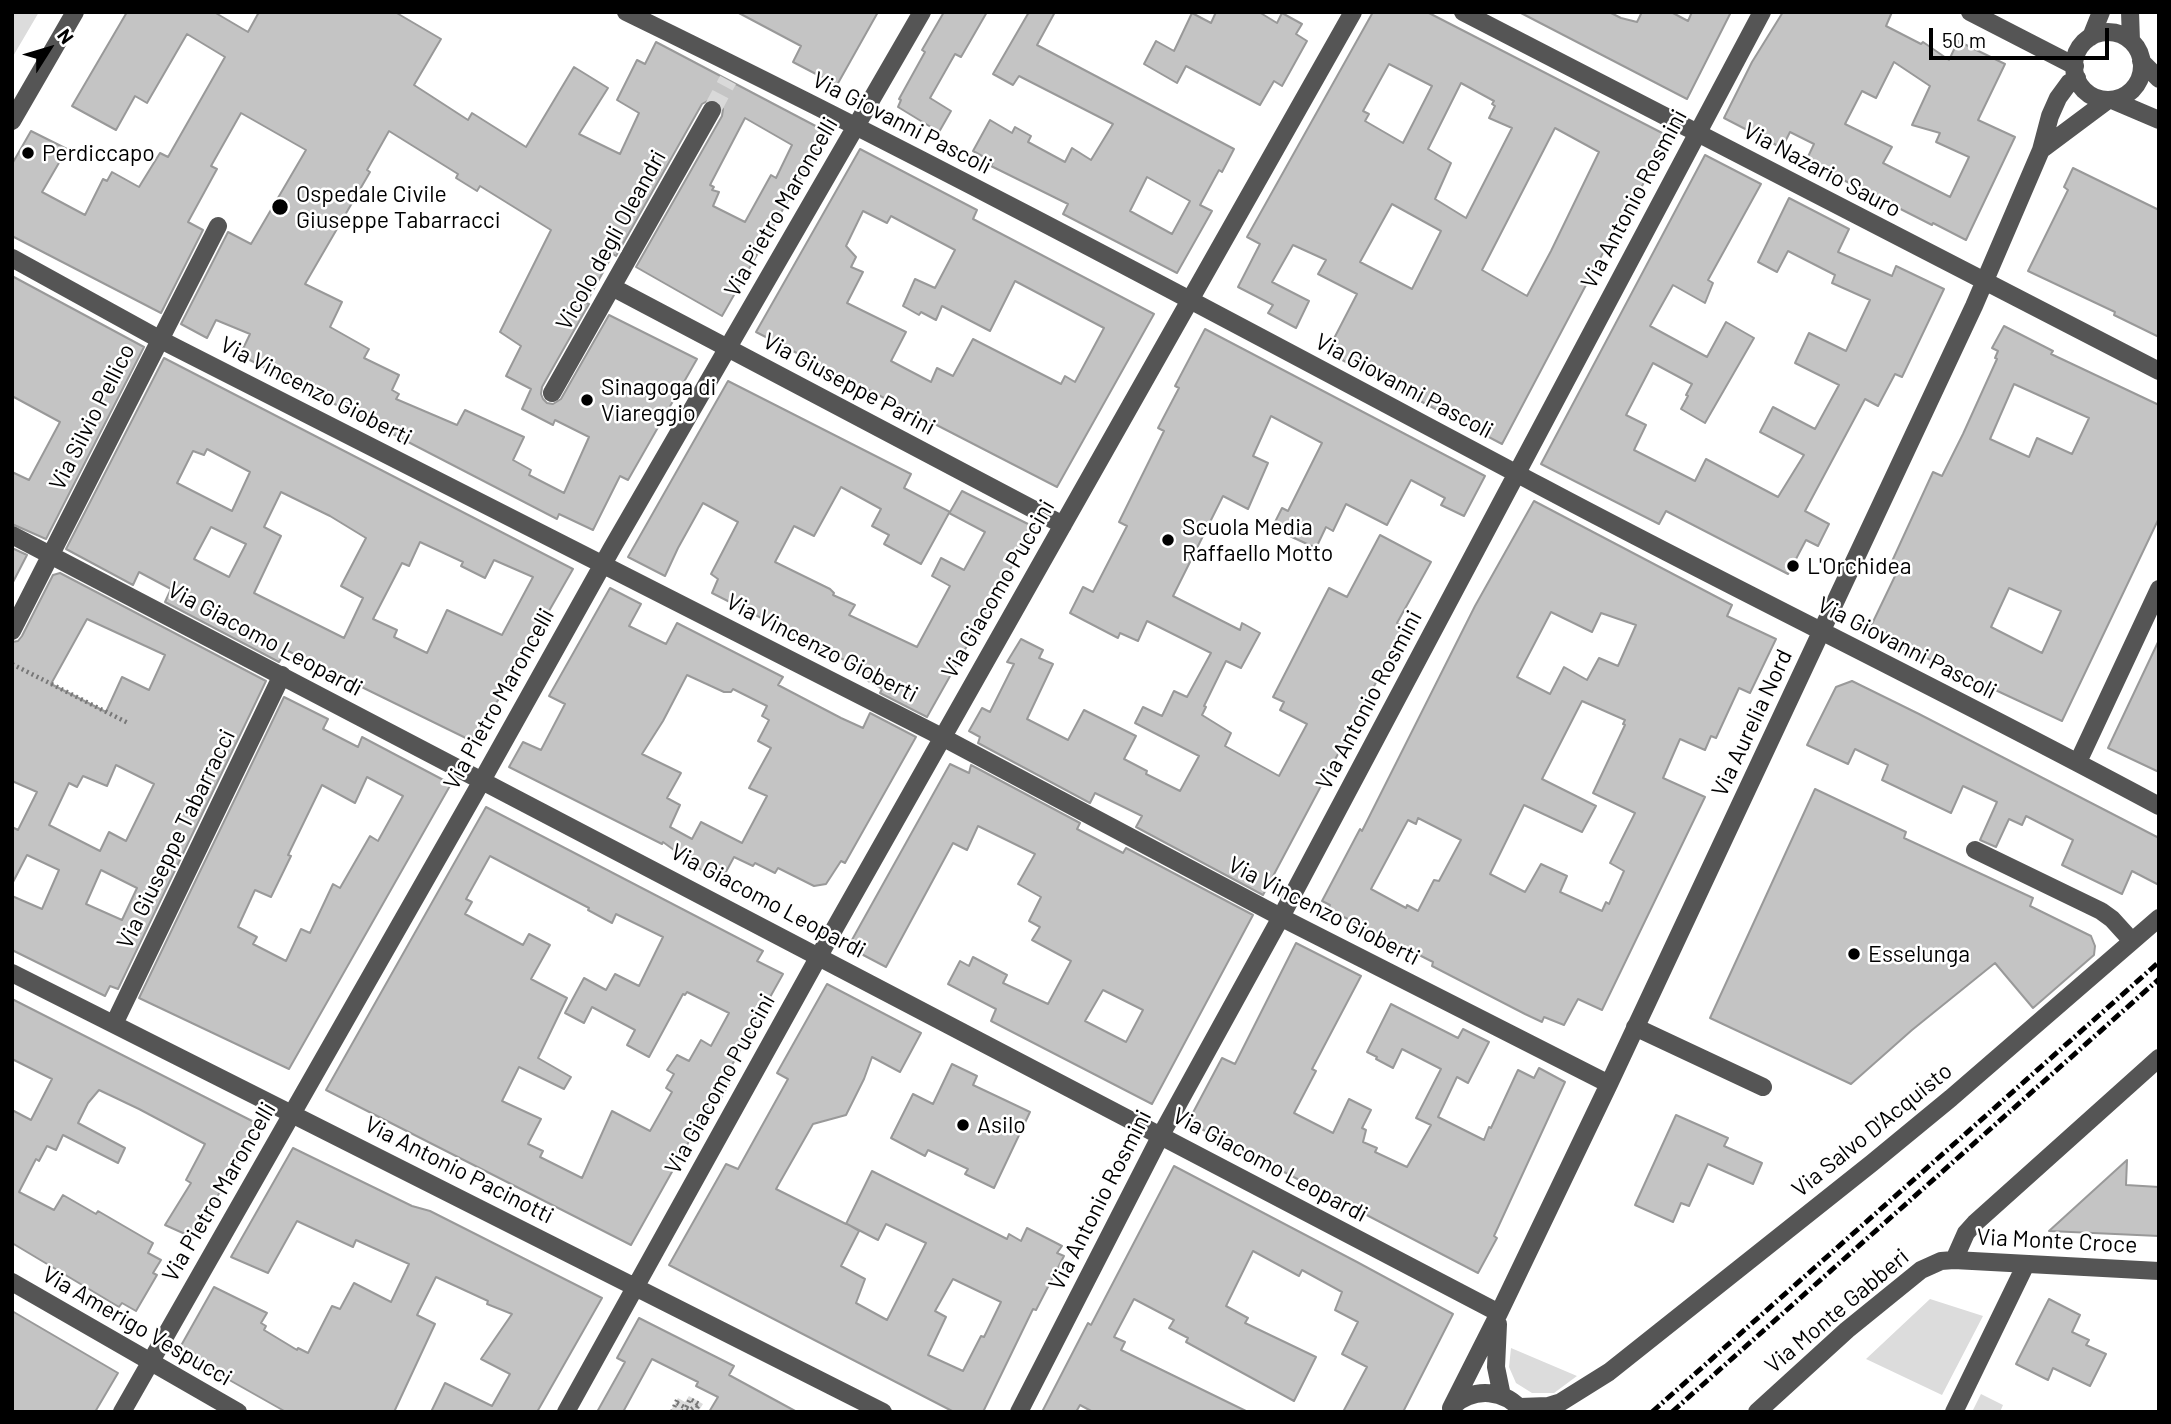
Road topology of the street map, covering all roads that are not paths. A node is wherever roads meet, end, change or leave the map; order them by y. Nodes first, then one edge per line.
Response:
1 (75, 12) edge
2 (626, 12) edge
3 (922, 12) edge
4 (1353, 12) edge
5 (1463, 12) edge
6 (1762, 12) edge
7 (1970, 12) edge
8 (2101, 12) edge
9 (2130, 12) edge
10 (2091, 37) junction
11 (2131, 41) junction
12 (2141, 61) junction
13 (2076, 72) junction
14 (2159, 79) edge
15 (2110, 100) junction
16 (712, 110) tunnel mouth
17 (2159, 120) edge
18 (12, 121) edge
19 (856, 127) junction
20 (1697, 132) junction
21 (2041, 150) junction
22 (218, 226) dead end
23 (12, 258) edge
24 (1984, 283) junction
25 (612, 287) junction
26 (1190, 301) junction
27 (159, 339) junction
28 (728, 347) junction
29 (2159, 371) edge
30 (552, 393) dead end
31 (1518, 474) junction
32 (1063, 525) junction
33 (12, 535) edge
34 (50, 554) junction
35 (603, 564) junction
36 (2159, 589) edge
37 (12, 631) edge
38 (1821, 633) junction
39 (282, 676) junction
40 (942, 737) junction
41 (2078, 762) junction
42 (482, 780) junction
43 (2159, 806) edge
44 (1975, 850) dead end
45 (1281, 918) junction
46 (2159, 918) edge
47 (2132, 941) junction
48 (819, 956) junction
49 (12, 973) edge
50 (114, 1024) junction
51 (1635, 1027) junction
52 (2159, 1058) edge
53 (1609, 1084) junction
54 (1763, 1087) dead end
55 (292, 1113) junction
56 (1161, 1135) junction
57 (1954, 1260) junction
58 (2026, 1264) junction
59 (2159, 1271) edge
60 (12, 1282) edge
61 (635, 1288) junction
62 (1499, 1313) junction
63 (150, 1361) junction
64 (1609, 1372) junction
65 (1502, 1396) junction
66 (1449, 1410) edge
67 (1521, 1410) edge
68 (122, 1412) edge
69 (238, 1412) edge
70 (566, 1412) edge
71 (883, 1412) edge
72 (1019, 1412) edge
73 (1570, 1412) edge
74 (1757, 1412) edge
75 (1954, 1412) edge

1 - 18 street
2 - 19 street, Via Giovanni Pascoli
3 - 19 street, Via Pietro Maroncelli
4 - 26 street, Via Giacomo Puccini
5 - 20 street, Via Nazario Sauro
6 - 20 street, Via Antonio Rosmini
7 - 13 street
8 - 10 street
9 - 11 street
10 - 11 street
10 - 13 street
11 - 12 street
12 - 14 street
12 - 15 street
13 - 15 street
13 - 21 street, Via Aurelia Nord
15 - 17 street
15 - 21 street
16 - 25 street, Vicolo degli Oleandri
19 - 26 street, Via Giovanni Pascoli
19 - 28 street, Via Pietro Maroncelli
20 - 24 street, Via Nazario Sauro
20 - 31 street, Via Antonio Rosmini
21 - 24 street, Via Aurelia Nord
22 - 27 street, Via Silvio Pellico
23 - 27 street, Via Vincenzo Gioberti
24 - 29 street, Via Nazario Sauro
24 - 38 street, Via Aurelia Nord
25 - 28 street, Via Giuseppe Parini
25 - 30 street, Vicolo degli Oleandri
26 - 31 street, Via Giovanni Pascoli
26 - 32 street, Via Giacomo Puccini
27 - 34 street, Via Silvio Pellico
27 - 35 street, Via Vincenzo Gioberti
28 - 32 street, Via Giuseppe Parini
28 - 35 street, Via Pietro Maroncelli
31 - 38 street, Via Giovanni Pascoli
31 - 45 street, Via Antonio Rosmini
32 - 40 street, Via Giacomo Puccini
33 - 34 street, Via Giacomo Leopardi
34 - 37 street, Via Silvio Pellico
34 - 39 street, Via Giacomo Leopardi
35 - 40 street, Via Vincenzo Gioberti
35 - 42 street, Via Pietro Maroncelli
36 - 41 street
38 - 41 street, Via Giovanni Pascoli
38 - 51 street, Via Aurelia Nord
39 - 42 street, Via Giacomo Leopardi
39 - 50 street, Via Giuseppe Tabarracci
40 - 45 street, Via Vincenzo Gioberti
40 - 48 street, Via Giacomo Puccini
41 - 43 street, Via Giovanni Pascoli
42 - 48 street, Via Giacomo Leopardi
42 - 55 street, Via Pietro Maroncelli
44 - 47 street
45 - 53 street, Via Vincenzo Gioberti
45 - 56 street, Via Antonio Rosmini
46 - 47 street, Via Salvo D'Acquisto
47 - 64 street, Via Salvo D'Acquisto
48 - 56 street, Via Giacomo Leopardi
48 - 61 street, Via Giacomo Puccini
49 - 50 street, Via Antonio Pacinotti
50 - 55 street, Via Antonio Pacinotti
51 - 53 street, Via Aurelia Nord
51 - 54 street
52 - 57 street
53 - 62 street, Via Aurelia Nord
55 - 61 street, Via Antonio Pacinotti
55 - 63 street, Via Pietro Maroncelli
56 - 62 street, Via Giacomo Leopardi
56 - 72 street, Via Antonio Rosmini
57 - 58 street, Via Monte Croce
57 - 74 street, Via Monte Gabberi
58 - 59 street, Via Monte Croce
58 - 75 street
60 - 63 street, Via Amerigo Vespucci
61 - 70 street, Via Giacomo Puccini
61 - 71 street, Via Antonio Pacinotti
62 - 65 street, Via Aurelia Nord
62 - 66 street, Via Aurelia Nord
63 - 68 street, Via Pietro Maroncelli
63 - 69 street, Via Amerigo Vespucci
64 - 67 street, Via Salvo D'Acquisto
64 - 73 street, Via Salvo D'Acquisto
65 - 66 street
65 - 67 street

